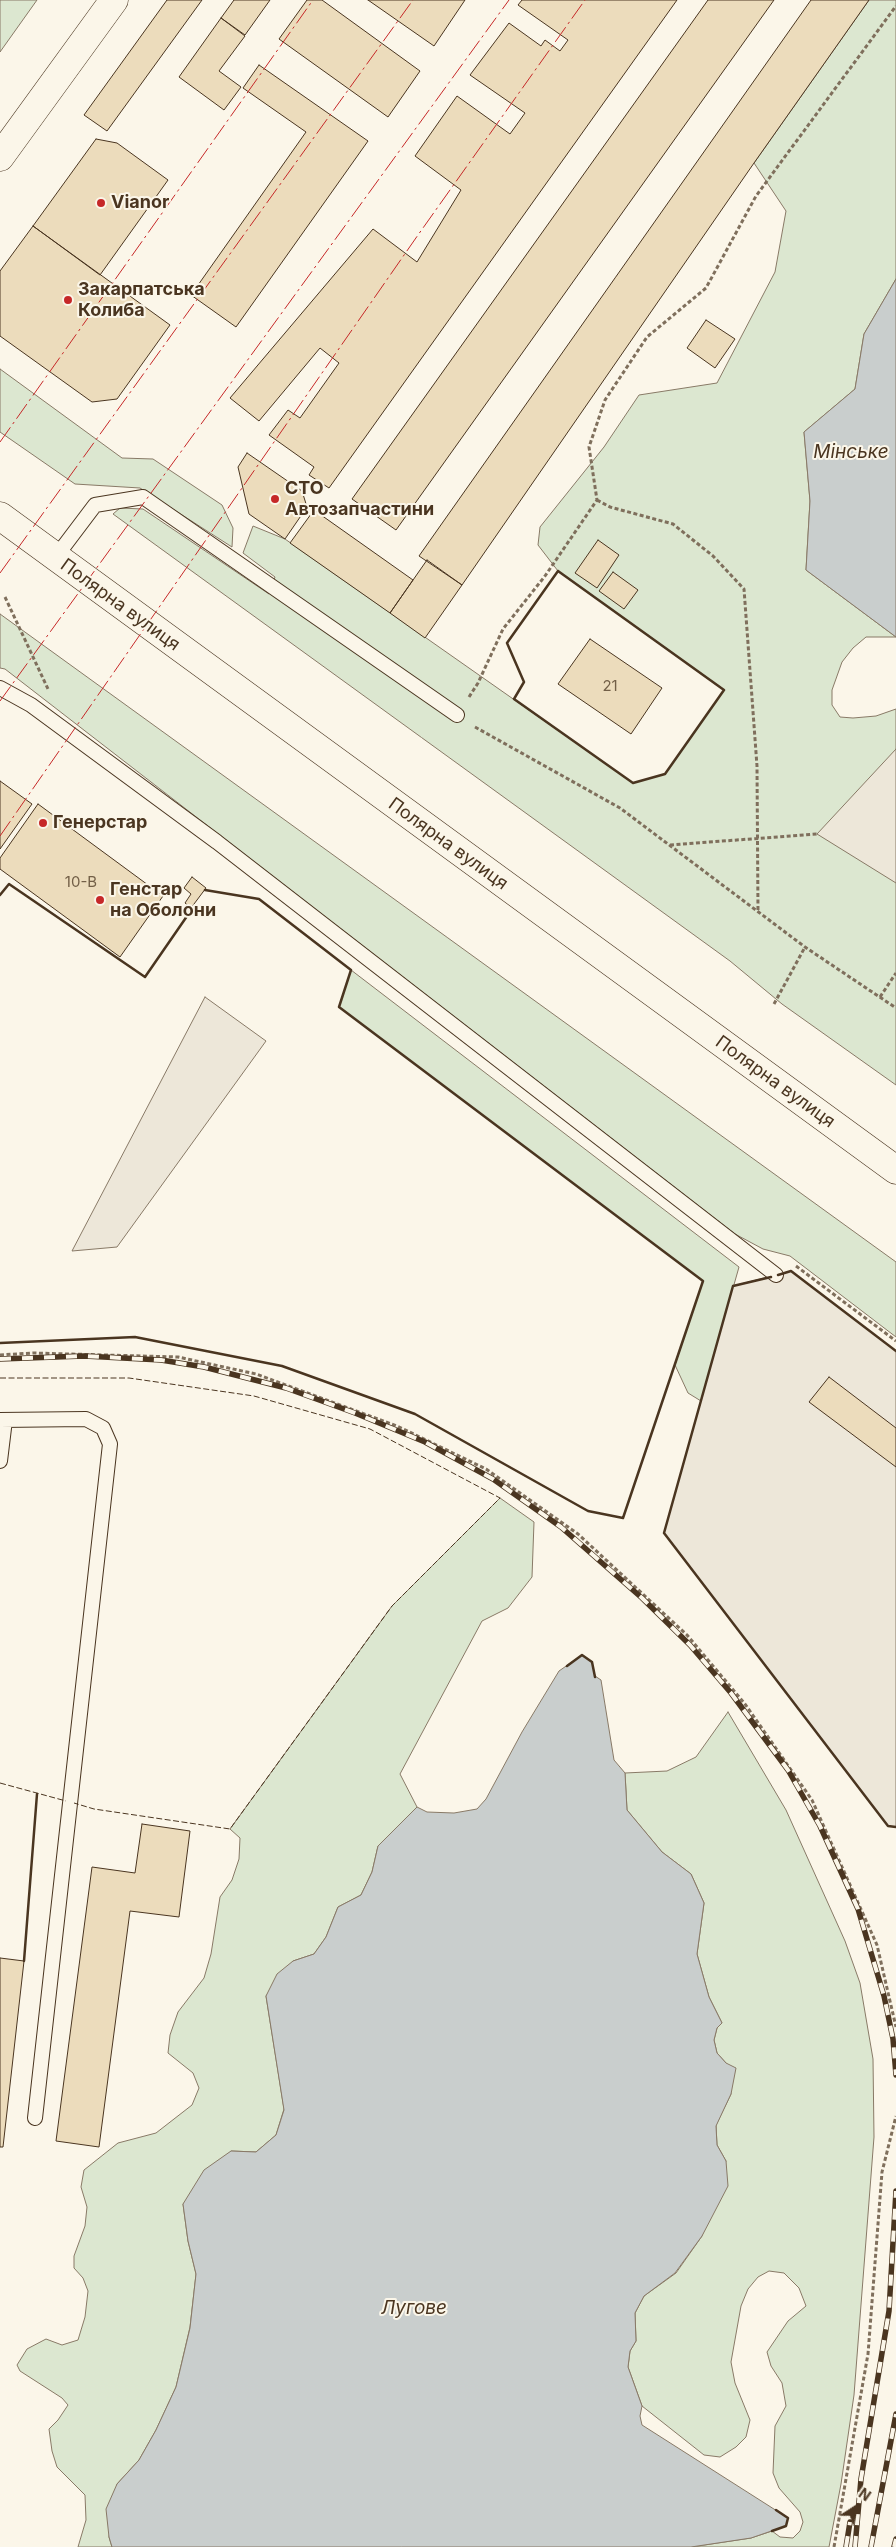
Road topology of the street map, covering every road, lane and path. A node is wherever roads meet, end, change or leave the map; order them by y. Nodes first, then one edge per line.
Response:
1 (114, 0) edge
2 (896, 6) edge
3 (0, 158) edge
4 (597, 500) junction
5 (0, 516) edge
6 (55, 558) junction
7 (0, 688) edge
8 (457, 715) joint
9 (474, 727) dead end
10 (817, 834) dead end
11 (757, 838) junction
12 (670, 845) junction
13 (758, 911) junction
14 (805, 948) junction
15 (896, 973) edge
16 (880, 997) junction
17 (774, 1004) dead end
18 (896, 1008) edge
19 (896, 1170) edge
20 (795, 1264) dead end
21 (776, 1275) dead end
22 (896, 1341) edge
23 (0, 1355) edge
24 (3, 1420) edge
25 (0, 1461) edge
26 (896, 2027) edge
27 (896, 2116) edge
28 (35, 2118) dead end
29 (834, 2547) edge

1 - 3 main road
2 - 4 path
4 - 8 path
4 - 11 path
5 - 6 main road, Полярна вулиця
6 - 8 lane
6 - 19 main road, Полярна вулиця
7 - 21 lane
9 - 12 path
10 - 11 path
11 - 12 path
11 - 13 path
12 - 13 path
13 - 14 path
14 - 16 path
14 - 17 path
15 - 16 path
16 - 18 path
20 - 22 path
23 - 26 path
24 - 25 lane
24 - 28 lane
27 - 29 path

